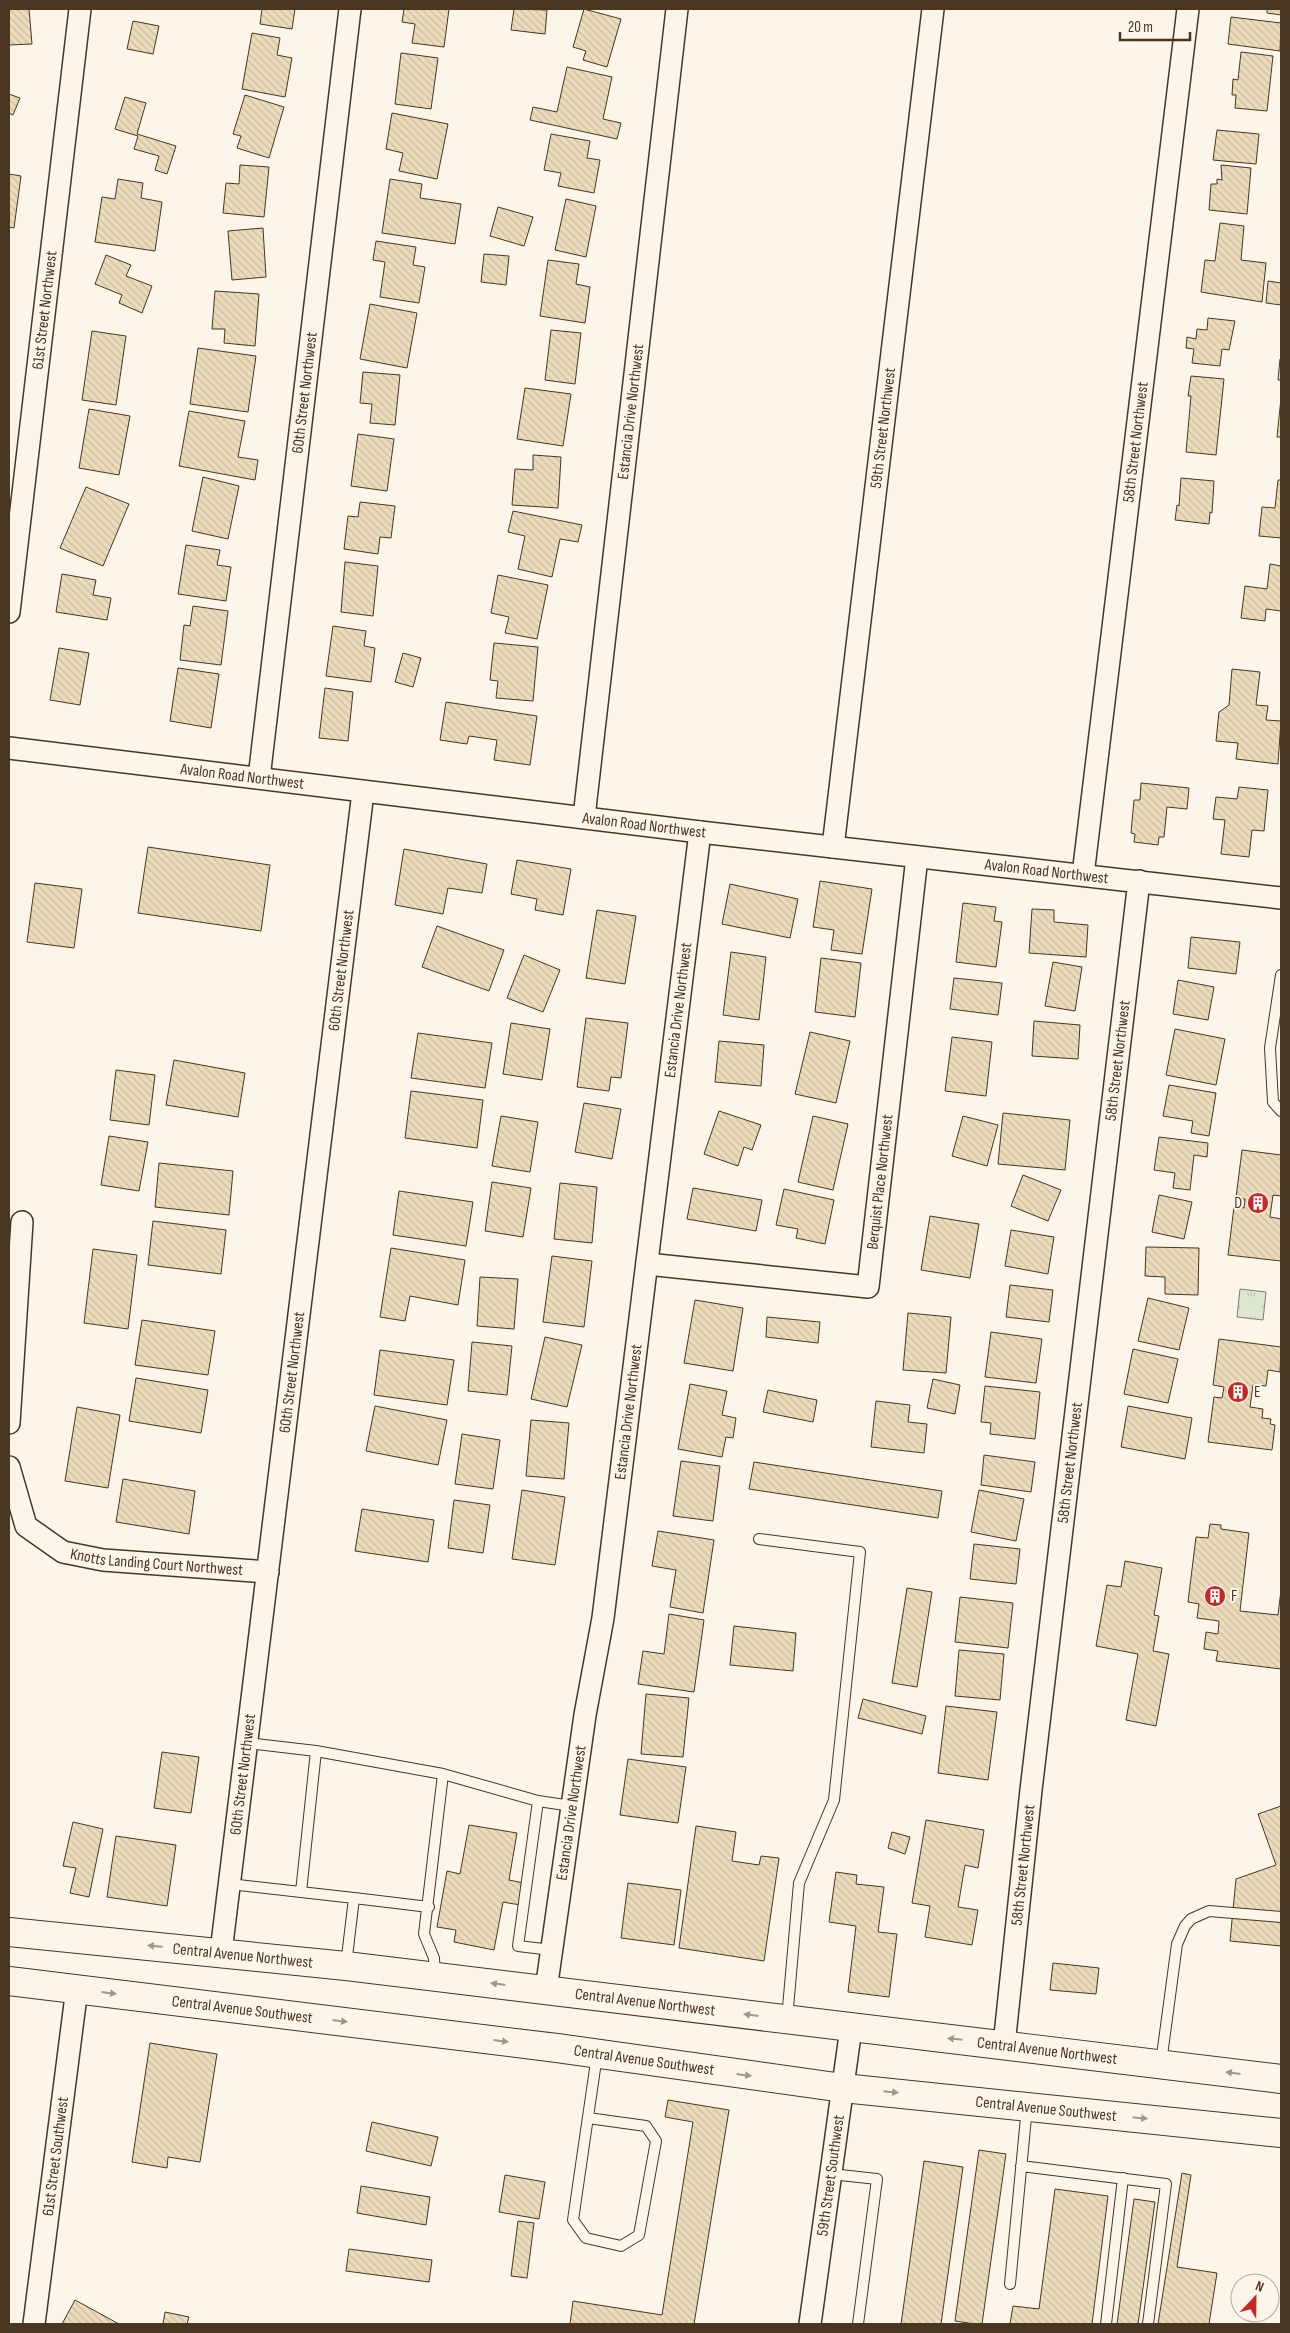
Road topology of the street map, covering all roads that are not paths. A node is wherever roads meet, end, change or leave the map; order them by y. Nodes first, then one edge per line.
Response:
1 (80, 9) edge
2 (350, 9) edge
3 (676, 9) edge
4 (933, 9) edge
5 (1188, 9) edge
6 (9, 612) edge
7 (9, 748) edge
8 (259, 778) junction
9 (364, 792) junction
10 (584, 817) junction
11 (700, 832) junction
12 (833, 847) junction
13 (918, 857) junction
14 (1083, 875) junction
15 (1139, 881) junction
16 (1281, 898) edge
17 (1281, 975) edge
18 (1281, 1111) edge
19 (22, 1222) dead end
20 (647, 1264) junction
21 (9, 1423) edge
22 (9, 1466) edge
23 (759, 1539) dead end
24 (268, 1572) junction
25 (248, 1743) junction
26 (316, 1751) junction
27 (443, 1774) junction
28 (538, 1801) junction
29 (572, 1806) junction
30 (230, 1884) junction
31 (302, 1892) junction
32 (354, 1898) junction
33 (429, 1907) junction
34 (1281, 1917) edge
35 (9, 1932) edge
36 (552, 1950) junction
37 (221, 1952) junction
38 (346, 1966) junction
39 (435, 1977) junction
40 (9, 1981) edge
41 (77, 1988) junction
42 (546, 1990) junction
43 (787, 2020) junction
44 (851, 2028) junction
45 (1004, 2045) junction
46 (597, 2054) junction
47 (1161, 2064) junction
48 (1281, 2079) edge
49 (843, 2088) junction
50 (1027, 2106) junction
51 (588, 2118) junction
52 (1281, 2133) edge
53 (1021, 2166) junction
54 (831, 2174) junction
55 (1123, 2178) junction
56 (1010, 2284) dead end
57 (34, 2324) edge
58 (810, 2324) edge
59 (858, 2324) edge
60 (1106, 2324) edge
61 (1148, 2324) edge

1 - 6 street, 61st Street Northwest
2 - 8 street, 60th Street Northwest
3 - 10 street, Estancia Drive Northwest
4 - 12 street, 59th Street Northwest
5 - 14 street, 58th Street Northwest
7 - 8 street, Avalon Road Northwest
8 - 9 street, Avalon Road Northwest
9 - 10 street, Avalon Road Northwest
9 - 24 street, 60th Street Northwest
10 - 11 street, Avalon Road Northwest
11 - 12 street, Avalon Road Northwest
11 - 20 street, Estancia Drive Northwest
12 - 13 street, Avalon Road Northwest
13 - 14 street, Avalon Road Northwest
13 - 20 street, Berquist Place Northwest
14 - 15 street, Avalon Road Northwest
15 - 16 street, Avalon Road Northwest
15 - 45 street, 58th Street Northwest
17 - 18 lane
19 - 21 street
20 - 29 street, Estancia Drive Northwest
22 - 24 street, Knotts Landing Court Northwest
23 - 43 lane
24 - 25 street, 60th Street Northwest
25 - 26 lane
25 - 30 street, 60th Street Northwest
26 - 27 lane
26 - 31 lane
27 - 28 lane
27 - 33 lane
28 - 29 lane
28 - 36 lane
29 - 36 street, Estancia Drive Northwest
30 - 31 lane
30 - 37 street, 60th Street Northwest
31 - 32 lane
32 - 33 lane
32 - 38 lane
33 - 39 lane
34 - 47 lane
37 -> 35 main road, Central Avenue Northwest
36 - 42 street, Estancia Drive Northwest
37 - 38 main road, Central Avenue Northwest
38 - 39 main road, Central Avenue Northwest
42 -> 39 main road, Central Avenue Northwest
40 - 41 main road, Central Avenue Southwest
41 -> 46 main road, Central Avenue Southwest
41 - 57 street, 61st Street Southwest
43 -> 42 main road, Central Avenue Northwest
43 - 44 main road, Central Avenue Northwest
45 -> 44 main road, Central Avenue Northwest
44 - 49 street, 59th Street Southwest
45 - 47 main road, Central Avenue Northwest
46 -> 49 main road, Central Avenue Southwest
46 - 51 lane
48 -> 47 main road, Central Avenue Northwest
49 -> 50 main road, Central Avenue Southwest
49 - 54 street, 59th Street Southwest
50 -> 52 main road, Central Avenue Southwest
50 - 53 lane
51 - 51 lane
53 - 55 lane
53 - 56 lane
54 - 58 street, 59th Street Southwest
54 - 59 lane
55 - 60 lane
55 - 61 lane

